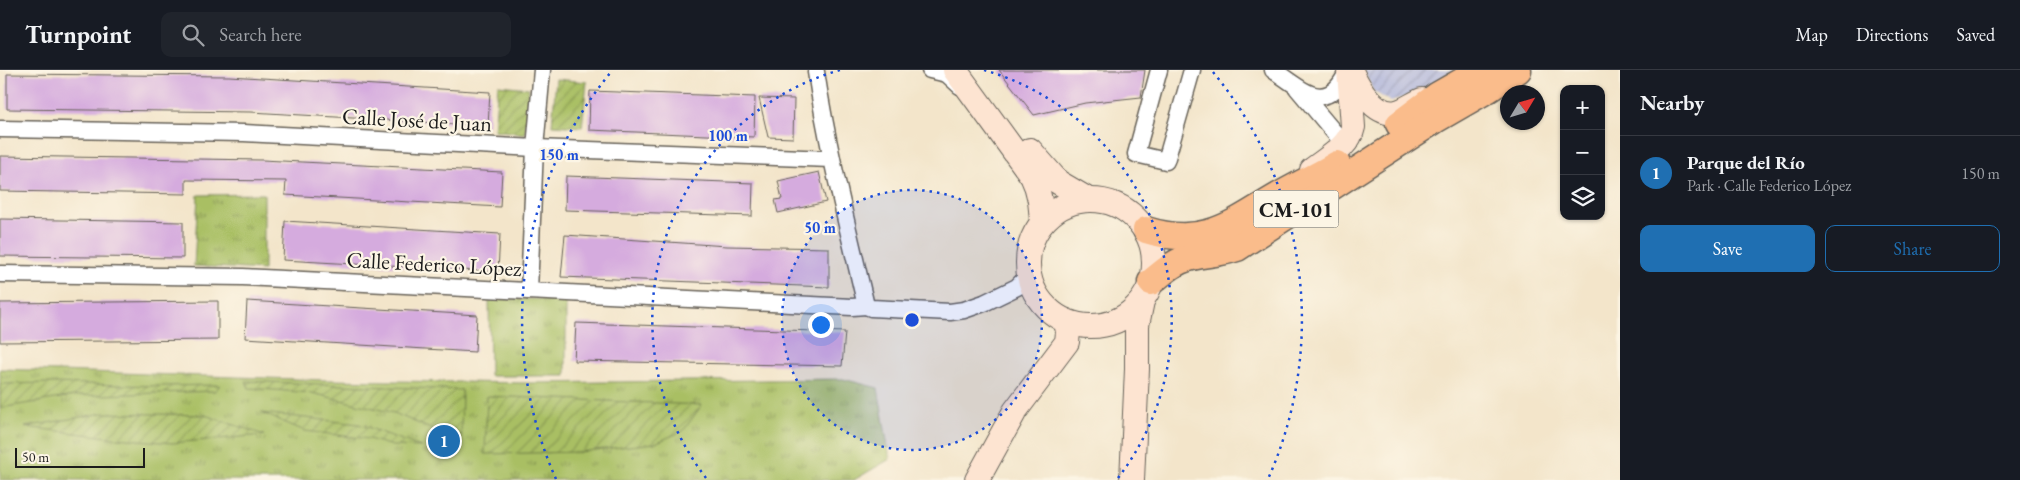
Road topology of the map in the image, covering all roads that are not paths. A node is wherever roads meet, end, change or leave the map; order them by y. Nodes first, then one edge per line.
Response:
1 (542, 70) edge
2 (816, 70) edge
3 (930, 70) edge
4 (955, 70) edge
5 (971, 70) edge
6 (1158, 70) edge
7 (1192, 70) edge
8 (1273, 70) edge
9 (1349, 70) edge
10 (1518, 70) edge
11 (1484, 80) edge
12 (1296, 86) junction
13 (1438, 95) junction
14 (986, 111) junction
15 (0, 129) edge
16 (1344, 144) junction
17 (535, 148) junction
18 (831, 160) junction
19 (1289, 189) junction
20 (1087, 199) junction
21 (1042, 223) junction
22 (1146, 230) junction
23 (1029, 271) junction
24 (0, 274) edge
25 (529, 291) junction
26 (1146, 292) junction
27 (866, 306) junction
28 (1066, 321) junction
29 (977, 480) edge
30 (1132, 480) edge

1 - 17 street
2 - 18 street
3 - 14 street
4 - 14 main road
5 - 20 main road
6 - 7 street
8 - 12 street
9 - 12 street
9 - 13 main road
9 - 16 main road
10 - 11 main road, CM-101
11 - 13 main road, CM-101
11 - 26 main road, CM-101
12 - 16 street
13 - 19 main road, CM-101
14 - 21 main road
15 - 17 street, Calle José de Juan
16 - 19 main road
17 - 18 street, Calle José de Juan
17 - 25 street
18 - 27 street
19 - 22 main road, CM-101
20 - 21 main road
20 - 22 main road
21 - 23 main road
22 - 26 main road
23 - 27 street, Calle Federico López
23 - 28 main road
24 - 25 street, Calle Federico López
25 - 27 street, Calle Federico López
26 - 28 main road
26 - 30 main road
28 - 29 main road

